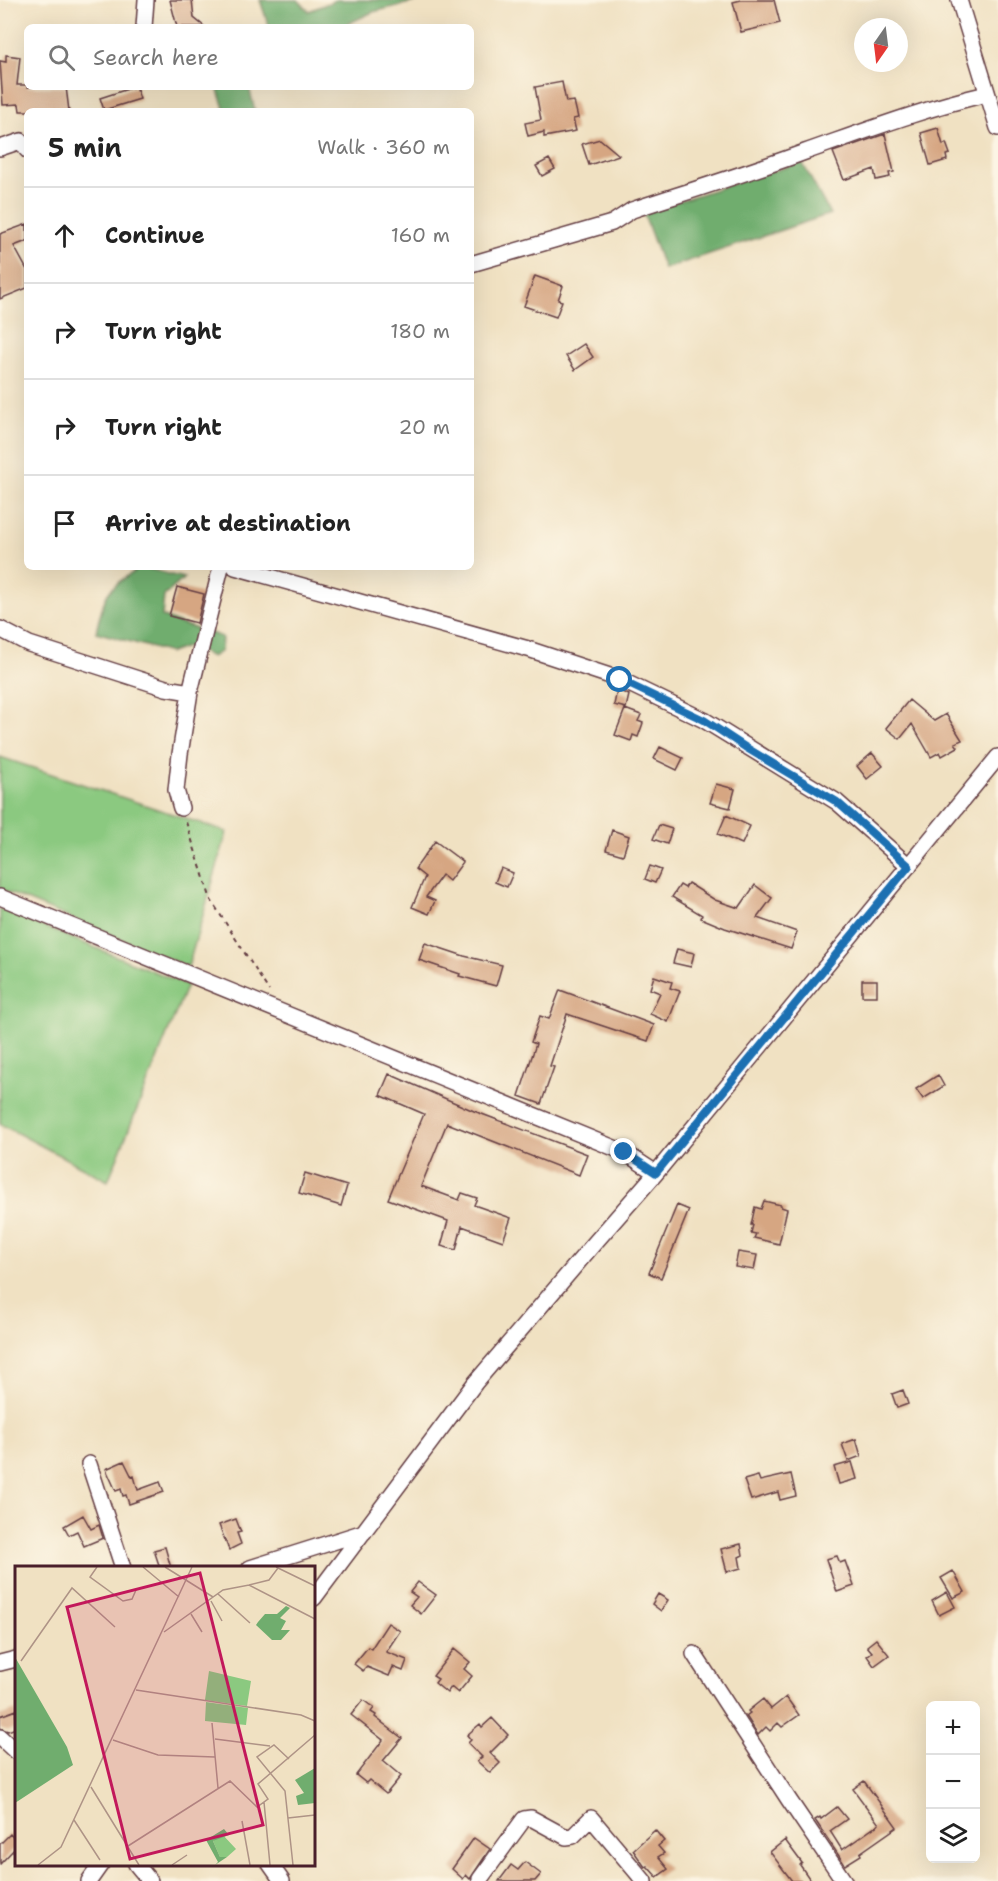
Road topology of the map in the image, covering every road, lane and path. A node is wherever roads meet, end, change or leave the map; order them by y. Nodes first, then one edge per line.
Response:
1 (146, 0) edge
2 (959, 0) edge
3 (144, 24) edge
4 (987, 94) junction
5 (998, 128) edge
6 (24, 146) edge
7 (0, 148) edge
8 (474, 263) edge
9 (220, 570) edge
10 (246, 570) edge
11 (0, 629) edge
12 (190, 692) junction
13 (998, 757) edge
14 (181, 808) joint
15 (909, 866) junction
16 (0, 897) edge
17 (283, 1013) junction
18 (656, 1173) junction
19 (89, 1464) dead end
20 (364, 1532) junction
21 (122, 1566) edge
22 (256, 1566) edge
23 (315, 1597) edge
24 (694, 1654) dead end
25 (15, 1659) edge
26 (0, 1663) edge
27 (0, 1737) edge
28 (15, 1751) edge
29 (100, 1866) edge
30 (138, 1866) edge
31 (271, 1866) edge
32 (480, 1879) dead end
33 (89, 1881) edge
34 (150, 1881) edge
35 (282, 1881) edge
36 (644, 1881) edge
37 (844, 1881) edge

1 - 3 street
2 - 4 street
4 - 5 street
4 - 8 street
6 - 7 street
9 - 12 street
10 - 15 street
11 - 12 street
12 - 14 street
13 - 15 street
14 - 17 path
15 - 18 street
16 - 17 street
17 - 18 street
18 - 20 street
19 - 21 street
20 - 22 street
20 - 23 street
24 - 37 street
25 - 26 street
27 - 28 street
29 - 33 street
30 - 34 street
31 - 35 street
32 - 36 street

